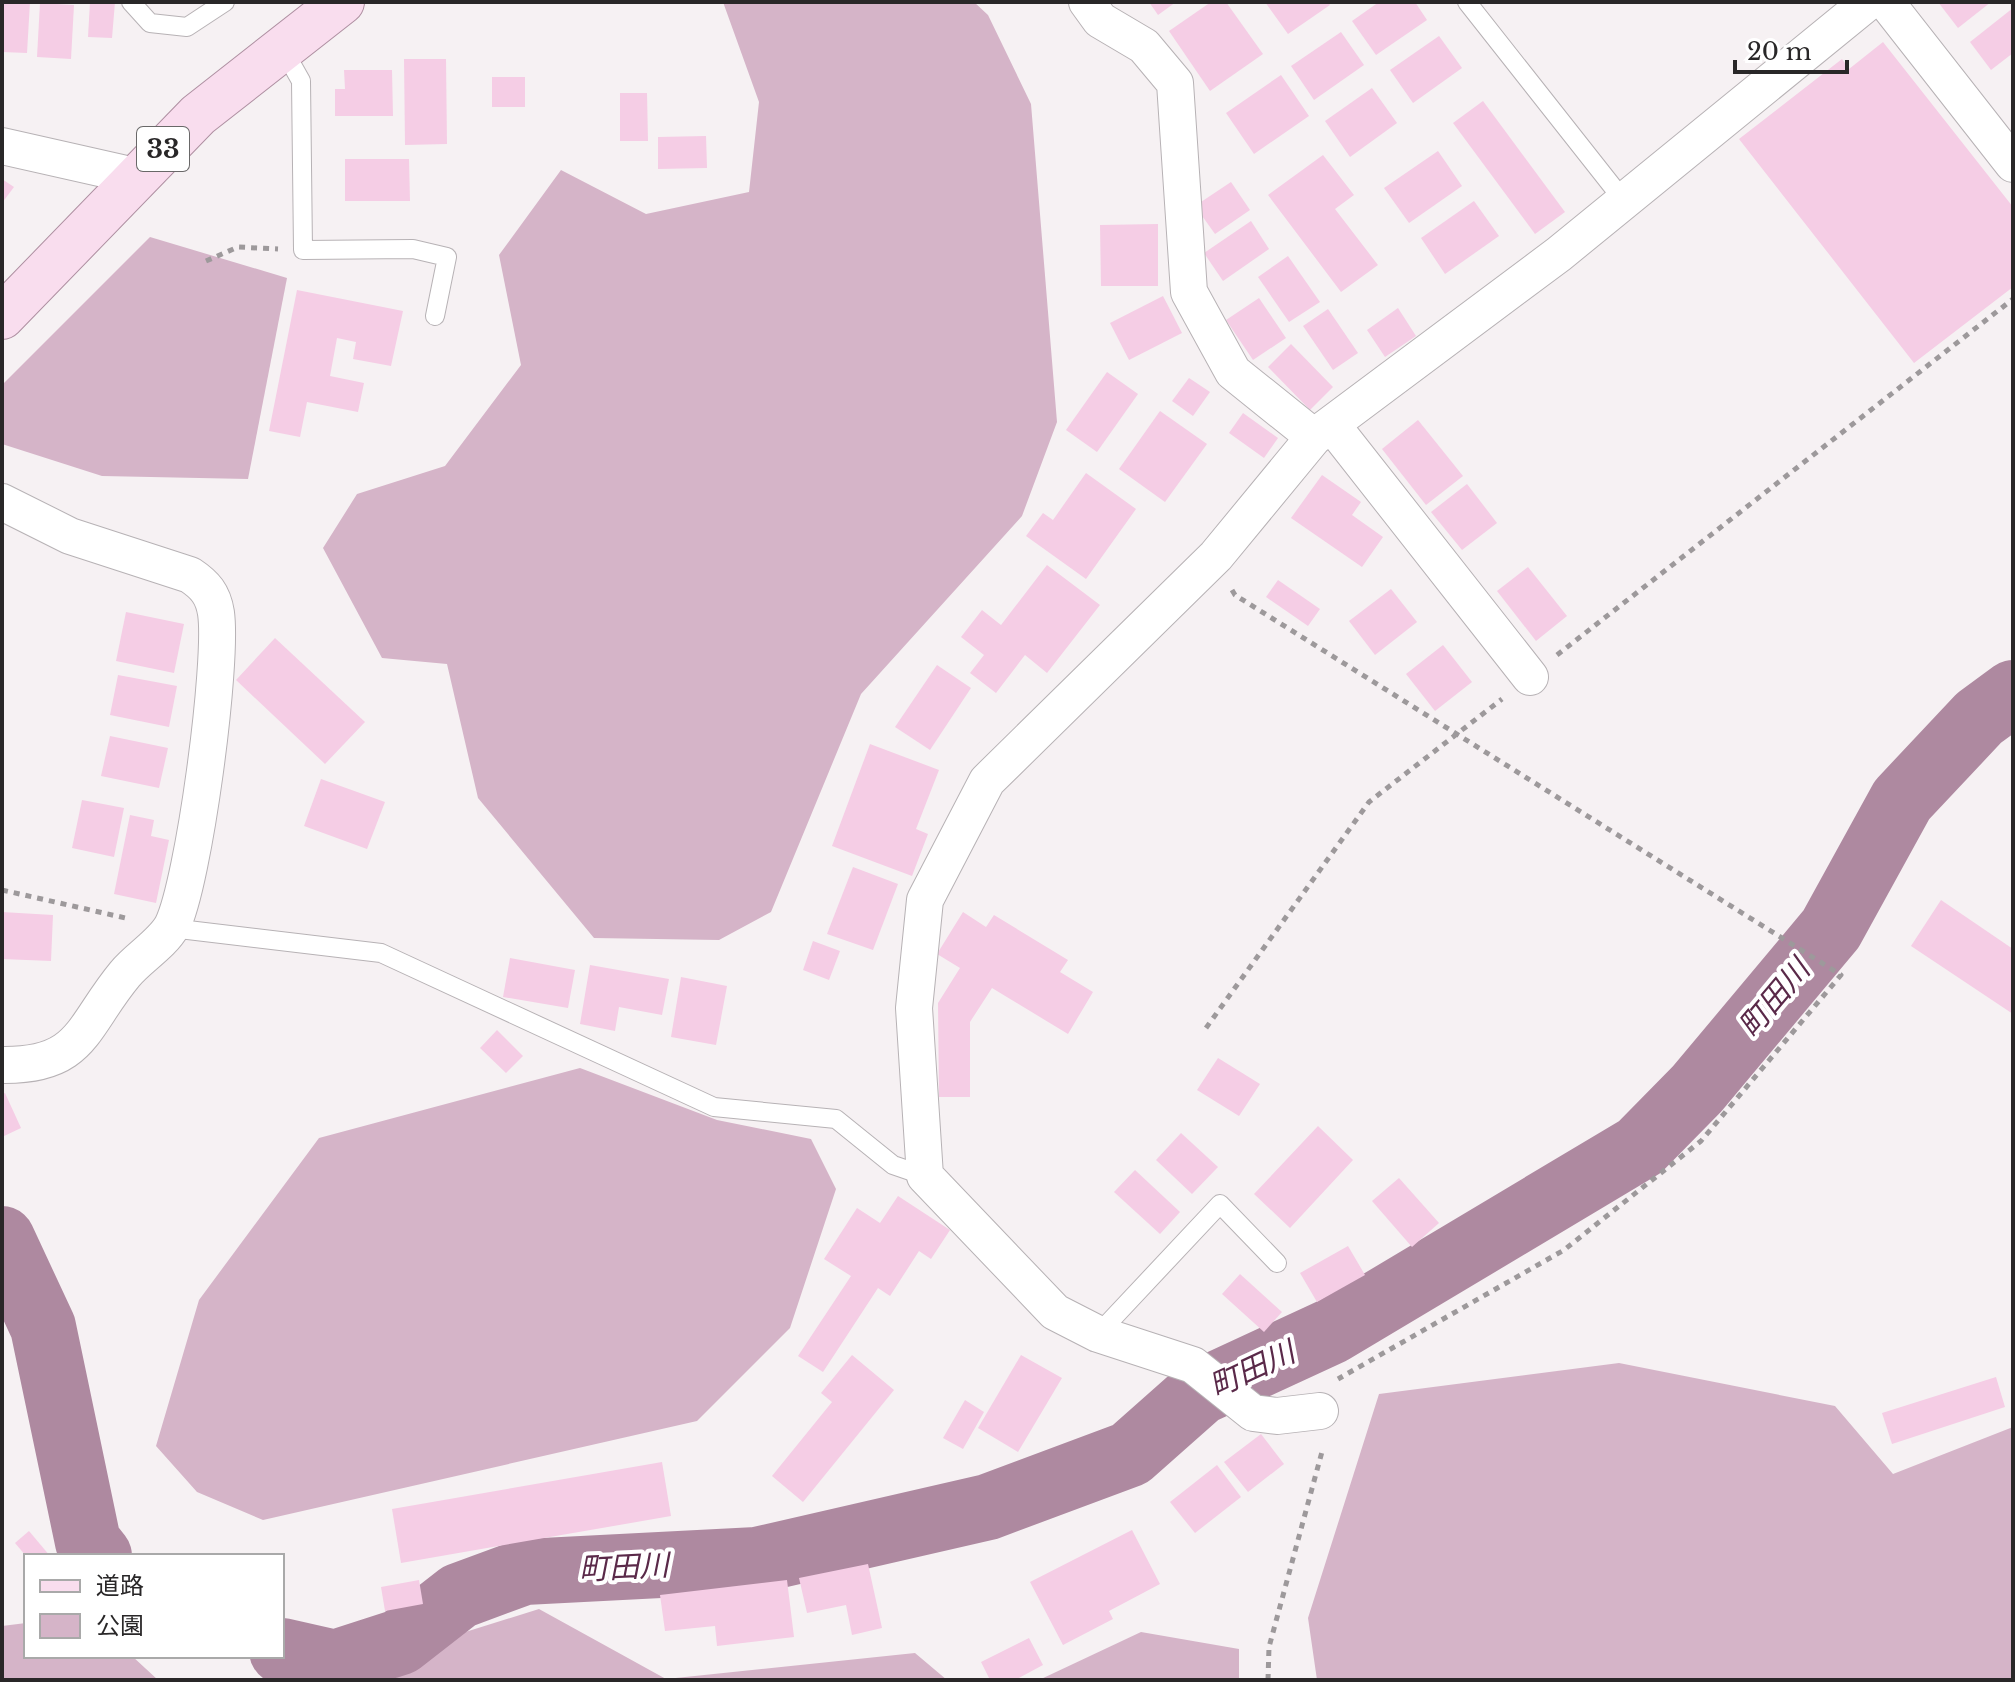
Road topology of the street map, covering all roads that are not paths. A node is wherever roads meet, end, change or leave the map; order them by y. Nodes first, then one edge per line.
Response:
1 (131, 2) edge
2 (225, 2) edge
3 (342, 2) edge
4 (1087, 2) edge
5 (1467, 2) edge
6 (1868, 2) edge
7 (1886, 2) edge
8 (281, 46) junction
9 (2, 146) edge
10 (2013, 164) edge
11 (135, 176) junction
12 (1624, 201) junction
13 (435, 316) dead end
14 (2, 317) edge
15 (1323, 431) junction
16 (2, 502) edge
17 (1530, 677) road end
18 (171, 928) junction
19 (2, 1065) edge
20 (925, 1176) junction
21 (1277, 1263) dead end
22 (1098, 1334) junction
23 (1320, 1411) road end

1 - 2 lane
3 - 8 main road, 33
4 - 15 street
5 - 12 lane
6 - 12 street
7 - 10 street
8 - 11 main road, 33
8 - 13 lane
9 - 11 street
11 - 14 main road, 33
12 - 15 street
15 - 17 street
15 - 20 street
16 - 18 street
18 - 19 street
18 - 20 lane
20 - 22 street
21 - 22 lane
22 - 23 street

